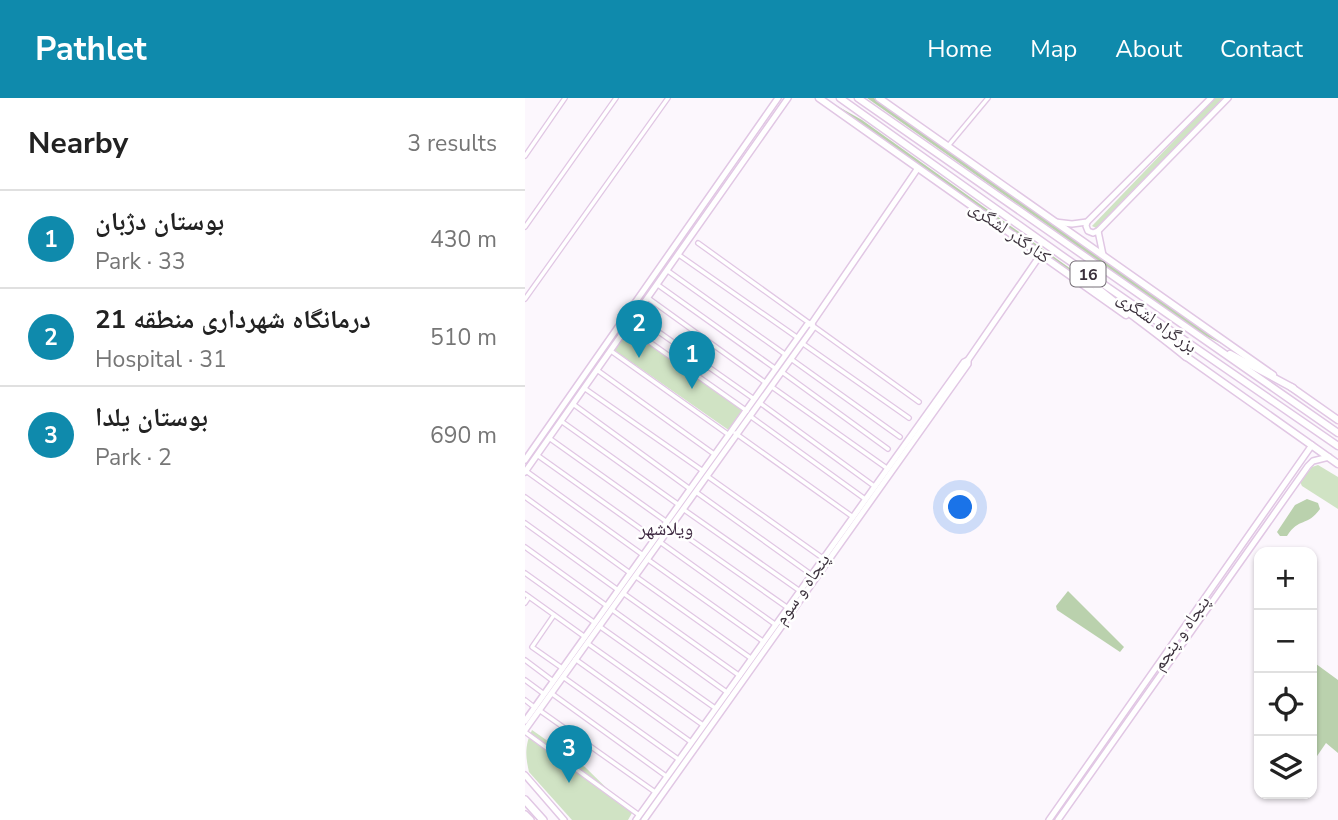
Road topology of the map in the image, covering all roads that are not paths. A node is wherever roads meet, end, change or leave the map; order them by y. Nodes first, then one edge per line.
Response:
1 (565, 98) edge
2 (616, 98) edge
3 (668, 98) edge
4 (778, 98) edge
5 (787, 98) edge
6 (819, 98) edge
7 (834, 98) edge
8 (840, 98) edge
9 (858, 98) edge
10 (879, 98) edge
11 (988, 98) edge
12 (1210, 98) edge
13 (1228, 98) edge
14 (860, 112) junction
15 (948, 146) junction
16 (525, 156) edge
17 (918, 167) junction
18 (1055, 222) junction
19 (1087, 222) junction
20 (525, 227) edge
21 (1098, 231) junction
22 (698, 243) dead end
23 (678, 254) junction
24 (1041, 254) junction
25 (1061, 255) junction
26 (1103, 255) junction
27 (666, 270) junction
28 (656, 284) junction
29 (647, 298) junction
30 (525, 299) edge
31 (635, 315) junction
32 (812, 323) junction
33 (628, 326) junction
34 (800, 341) junction
35 (1212, 345) junction
36 (611, 351) junction
37 (788, 357) junction
38 (1186, 357) junction
39 (968, 360) junction
40 (597, 370) junction
41 (779, 370) junction
42 (769, 384) junction
43 (584, 388) junction
44 (1293, 388) junction
45 (757, 401) junction
46 (919, 402) dead end
47 (572, 404) junction
48 (748, 414) junction
49 (909, 418) dead end
50 (1338, 420) edge
51 (561, 421) junction
52 (733, 433) junction
53 (1338, 433) edge
54 (900, 437) dead end
55 (549, 438) junction
56 (1312, 445) junction
57 (1338, 446) edge
58 (888, 449) dead end
59 (715, 454) junction
60 (537, 455) junction
61 (1302, 457) junction
62 (1329, 457) junction
63 (525, 460) edge
64 (1311, 463) junction
65 (1338, 464) edge
66 (888, 469) junction
67 (525, 472) edge
68 (705, 474) junction
69 (875, 486) junction
70 (693, 490) junction
71 (525, 497) edge
72 (866, 500) junction
73 (681, 507) junction
74 (853, 517) junction
75 (525, 523) edge
76 (669, 524) junction
77 (657, 540) junction
78 (525, 547) edge
79 (645, 557) junction
80 (824, 558) junction
81 (525, 573) edge
82 (633, 574) junction
83 (812, 575) junction
84 (621, 591) junction
85 (800, 591) junction
86 (527, 596) edge
87 (525, 603) edge
88 (609, 608) junction
89 (788, 608) junction
90 (554, 615) junction
91 (597, 624) junction
92 (776, 625) junction
93 (586, 640) junction
94 (764, 642) junction
95 (1167, 653) junction
96 (1173, 657) junction
97 (575, 659) junction
98 (752, 659) junction
99 (525, 660) edge
100 (562, 668) junction
101 (740, 676) junction
102 (563, 677) junction
103 (525, 680) edge
104 (553, 681) junction
105 (548, 693) junction
106 (728, 693) junction
107 (525, 700) edge
108 (537, 709) junction
109 (716, 710) junction
110 (525, 721) edge
111 (704, 726) junction
112 (525, 731) edge
113 (692, 743) junction
114 (680, 761) junction
115 (525, 775) edge
116 (668, 777) junction
117 (656, 794) junction
118 (525, 800) edge
119 (650, 807) junction
120 (525, 815) edge
121 (640, 818) edge
122 (530, 820) edge
123 (543, 820) edge
124 (564, 820) edge
125 (1049, 820) edge
126 (1058, 820) edge

1 - 16 street
2 - 20 street
3 - 30 street
4 - 63 street
5 - 23 street
6 - 17 main road, کنارگذر لشگری
7 - 14 main road
8 - 14 main road, بزرگراه لشگری / 16
9 - 35 main road, بزرگراه لشگری / 16
10 - 15 main road, کنارگذر لشگری
11 - 15 street
12 - 19 street
13 - 21 street
14 - 25 main road, بزرگراه لشگری / 16
15 - 18 main road, کنارگذر لشگری
17 - 24 main road, کنارگذر لشگری
17 - 32 street
18 - 19 street
18 - 26 main road, کنارگذر لشگری
19 - 21 street
21 - 26 street
22 - 32 street
23 - 27 street
23 - 34 street
24 - 38 main road, کنارگذر لشگری
24 - 39 street, پنجاه و سوم
25 - 38 main road
25 - 57 main road, بزرگراه لشگری / 16
26 - 44 main road, کنارگذر لشگری
27 - 28 street
27 - 37 street
28 - 29 street
28 - 41 street
29 - 31 street
29 - 42 street
31 - 33 street
31 - 45 street
32 - 34 street
32 - 46 street
33 - 36 street
33 - 48 street
34 - 37 street
34 - 49 street
35 - 44 main road
35 - 53 main road, بزرگراه لشگری / 16
36 - 40 street
36 - 52 street
37 - 41 street
37 - 54 street
38 - 56 main road, کنارگذر لشگری
39 - 66 street, پنجاه و سوم
39 - 119 street, پنجاه و سوم
40 - 43 street
40 - 59 street
41 - 42 street
41 - 58 street
42 - 45 street
42 - 66 street
43 - 47 street
43 - 68 street
44 - 50 main road, کنارگذر لشگری
45 - 48 street
45 - 69 street
47 - 51 street
47 - 70 street
48 - 52 street
48 - 72 street
51 - 55 street
51 - 73 street
52 - 59 street
52 - 68 street
52 - 74 street
55 - 60 street
55 - 76 street
56 - 61 street, پنجاه و پنجم
56 - 62 main road, کنارگذر لشگری
59 - 68 street
60 - 67 street
60 - 77 street
61 - 64 street
61 - 95 street, پنجاه و پنجم
62 - 64 street
62 - 65 main road, کنارگذر لشگری
64 - 96 street, پنجاه و پنجم
66 - 69 street, پنجاه و سوم
67 - 79 street
68 - 70 street
68 - 80 street
69 - 72 street, پنجاه و سوم
70 - 73 street
70 - 83 street
71 - 82 street
72 - 74 street, پنجاه و سوم
73 - 76 street
73 - 85 street
74 - 80 street, پنجاه و سوم
75 - 84 street
76 - 77 street
76 - 89 street
77 - 79 street
77 - 92 street
78 - 88 street
79 - 82 street
79 - 94 street
80 - 83 street, پنجاه و سوم
81 - 91 street
82 - 84 street
82 - 98 street
83 - 85 street, پنجاه و سوم
84 - 88 street
84 - 101 street
85 - 89 street, پنجاه و سوم
86 - 87 street
86 - 90 street
88 - 91 street
88 - 106 street
89 - 92 street, پنجاه و سوم
90 - 93 street
90 - 100 street
91 - 93 street
91 - 109 street
92 - 94 street, پنجاه و سوم
93 - 97 street
93 - 100 street
93 - 111 street
94 - 98 street, پنجاه و سوم
95 - 96 street
95 - 125 street, پنجاه و پنجم
96 - 126 street, پنجاه و پنجم
97 - 102 street
97 - 113 street
98 - 101 street, پنجاه و سوم
99 - 104 street
100 - 104 street
101 - 106 street, پنجاه و سوم
102 - 105 street
102 - 114 street
103 - 105 street
104 - 105 street
105 - 108 street
105 - 116 street
106 - 109 street, پنجاه و سوم
107 - 108 street
108 - 110 street
108 - 112 street
108 - 117 street
109 - 111 street, پنجاه و سوم
111 - 113 street, پنجاه و سوم
112 - 121 street
113 - 114 street, پنجاه و سوم
114 - 116 street, پنجاه و سوم
115 - 124 street
116 - 117 street, پنجاه و سوم
117 - 119 street, پنجاه و سوم
118 - 123 highway
119 - 121 street, پنجاه و سوم
120 - 122 highway

